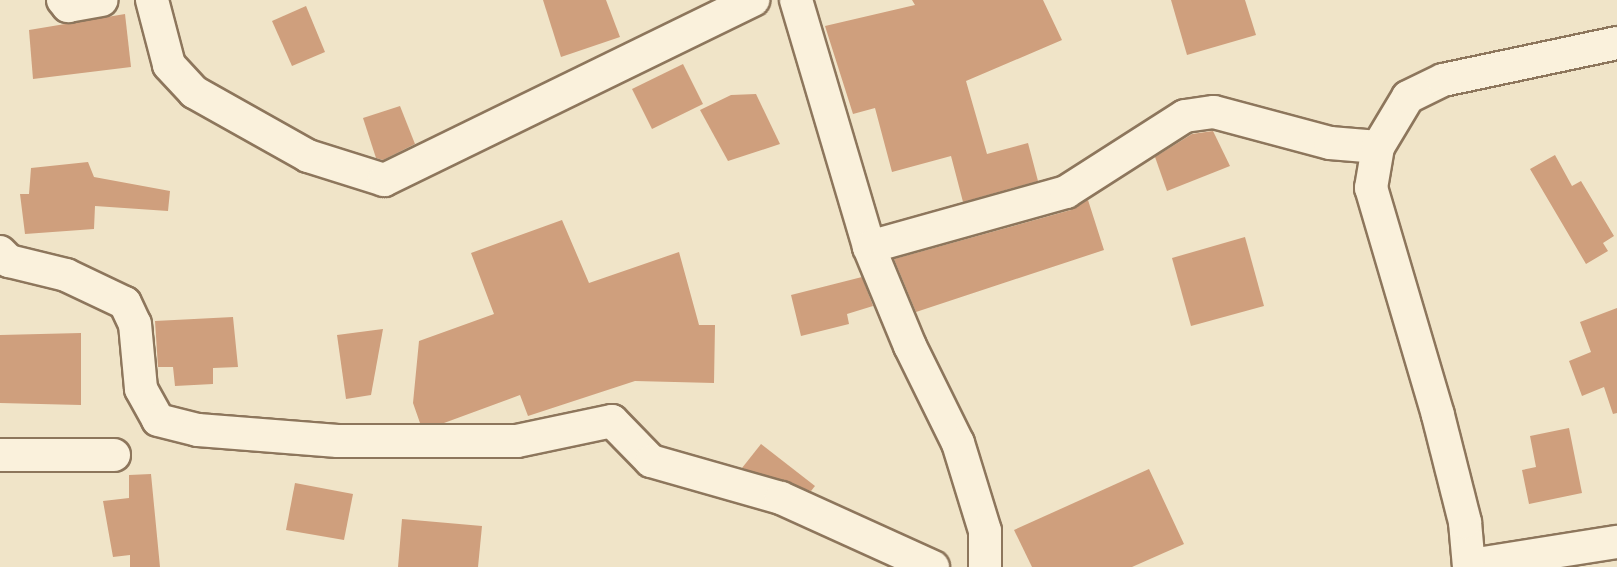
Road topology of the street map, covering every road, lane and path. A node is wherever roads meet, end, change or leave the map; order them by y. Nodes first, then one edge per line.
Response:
1 (63, 0) edge
2 (101, 0) edge
3 (152, 0) edge
4 (753, 0) edge
5 (796, 0) edge
6 (1617, 43) edge
7 (1378, 147) junction
8 (869, 247) junction
9 (0, 252) edge
10 (0, 455) edge
11 (114, 455) dead end
12 (1617, 542) edge
13 (1470, 566) edge
14 (933, 567) edge
15 (985, 567) edge

1 - 2 street
3 - 4 street
5 - 8 street
6 - 7 street
7 - 8 street
7 - 13 street
8 - 15 street
9 - 14 street
10 - 11 street
12 - 13 street

